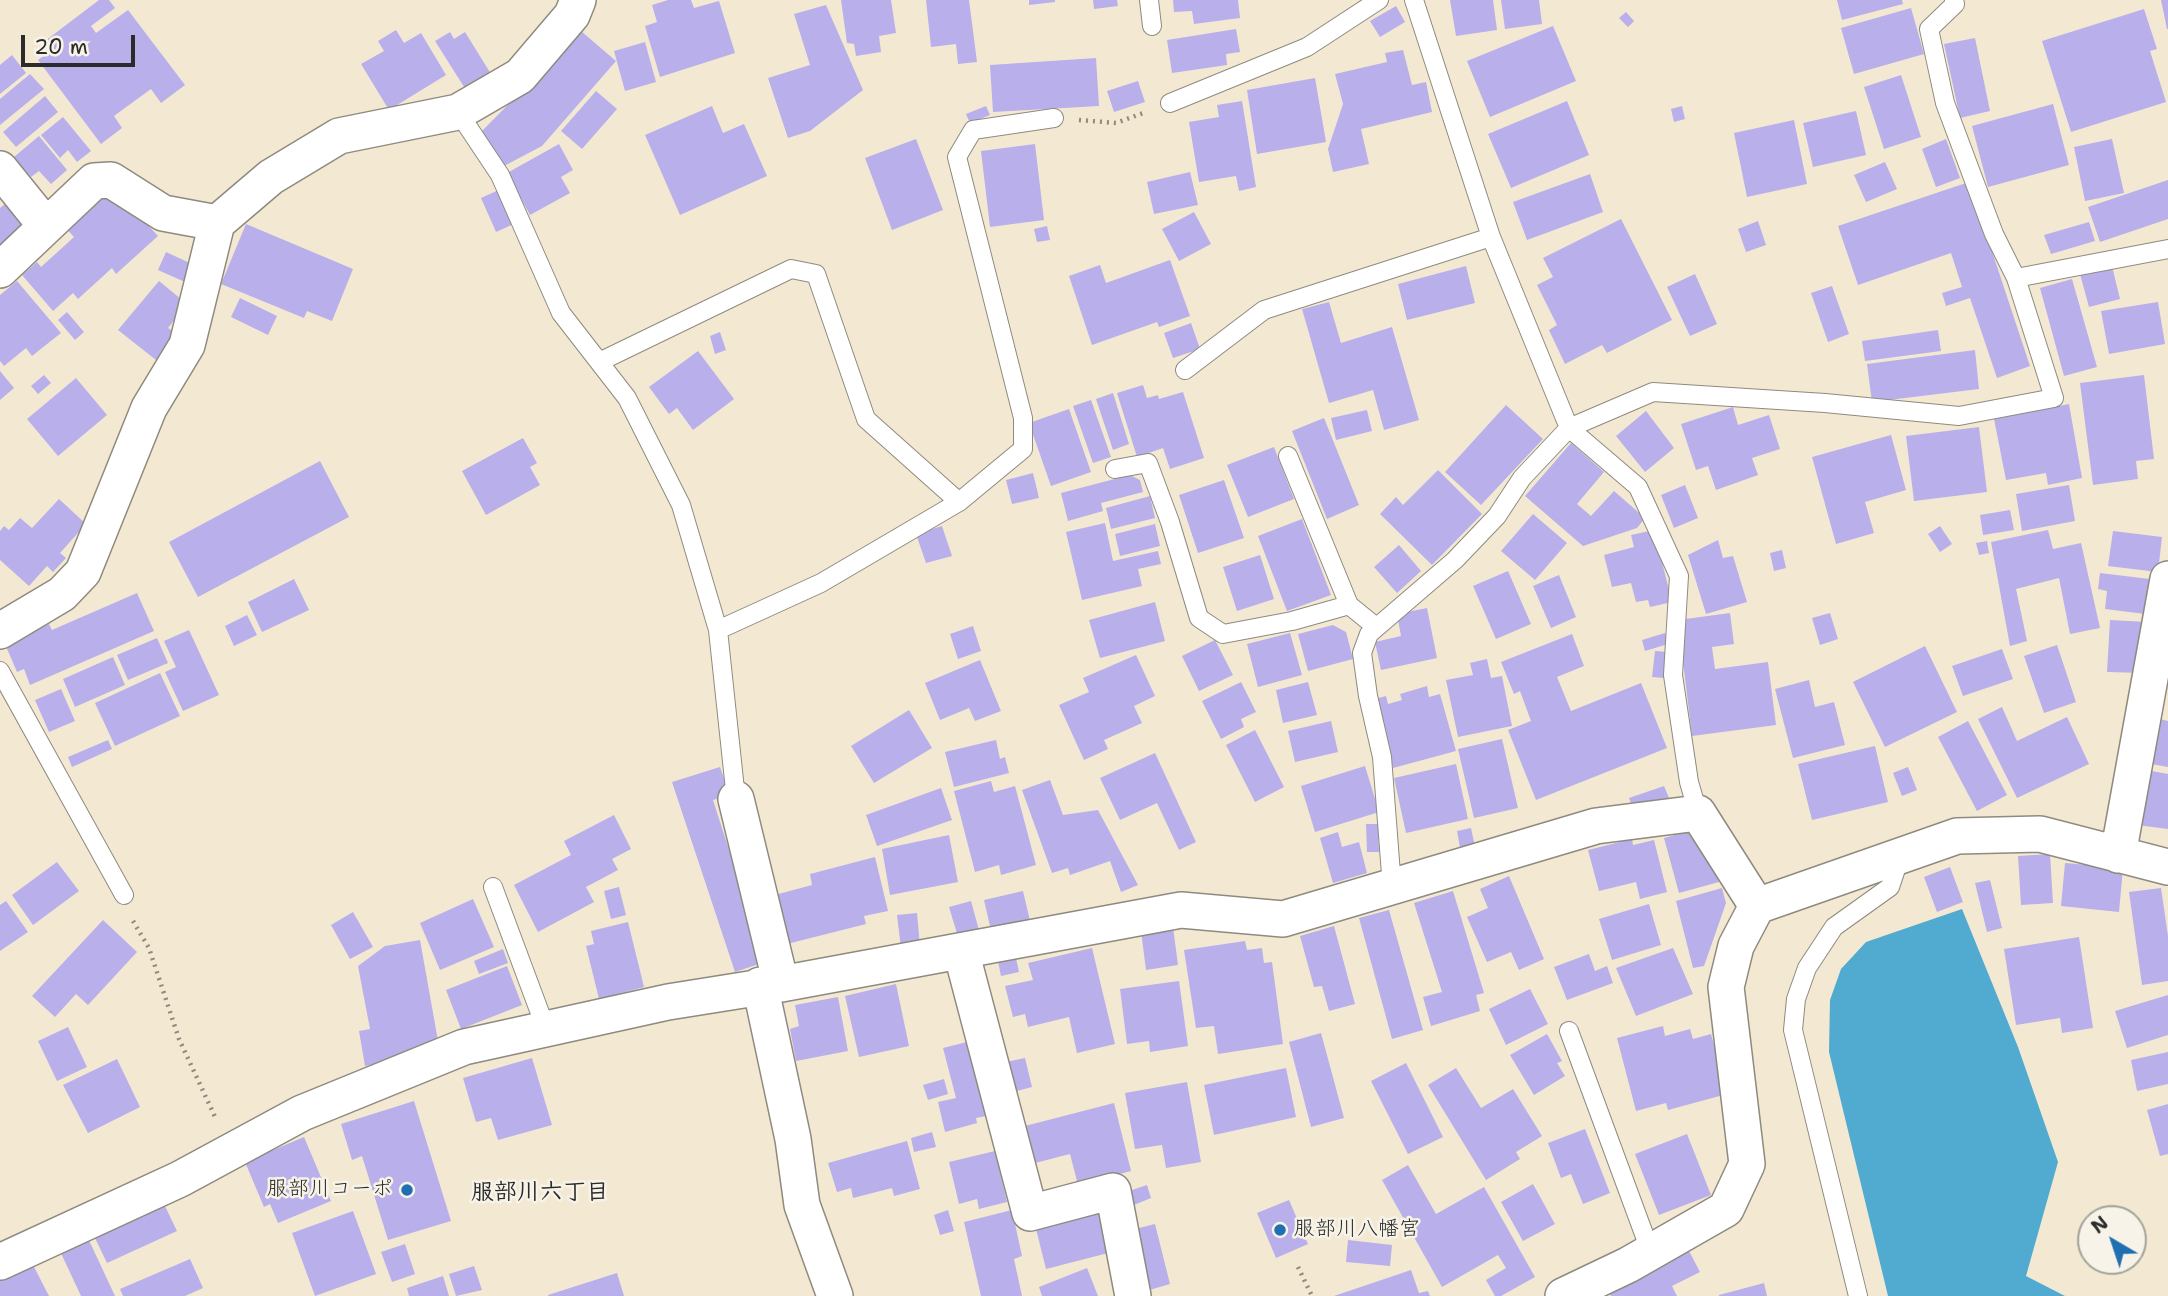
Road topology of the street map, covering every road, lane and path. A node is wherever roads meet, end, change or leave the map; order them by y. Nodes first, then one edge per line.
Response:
1 (578, 0) edge
2 (1149, 0) edge
3 (1379, 0) edge
4 (1414, 0) edge
5 (1954, 0) edge
6 (1152, 26) dead end
7 (1170, 103) joint
8 (458, 112) junction
9 (1054, 118) joint
10 (0, 169) edge
11 (217, 223) junction
12 (46, 226) junction
13 (1491, 237) junction
14 (2168, 249) edge
15 (0, 270) edge
16 (2016, 278) junction
17 (599, 362) junction
18 (1185, 370) dead end
19 (1569, 428) junction
20 (1289, 456) dead end
21 (1115, 469) dead end
22 (959, 502) junction
23 (2168, 579) edge
24 (1349, 604) junction
25 (1376, 627) junction
26 (718, 630) junction
27 (0, 631) edge
28 (0, 671) edge
29 (736, 799) joint
30 (1698, 813) junction
31 (2118, 856) junction
32 (1900, 857) junction
33 (2168, 867) edge
34 (493, 887) dead end
35 (1392, 887) junction
36 (124, 895) joint
37 (1757, 906) junction
38 (961, 951) junction
39 (771, 985) junction
40 (546, 1029) junction
41 (1569, 1031) dead end
42 (230, 1152) junction
43 (1651, 1253) junction
44 (0, 1262) edge
45 (1298, 1267) dead end
46 (835, 1296) edge
47 (1133, 1296) edge
48 (1312, 1296) edge
49 (1563, 1296) edge
50 (1858, 1296) edge

1 - 8 street
2 - 6 lane
3 - 7 lane
4 - 13 lane
5 - 16 lane
7 - 9 path
8 - 11 street
8 - 17 lane
9 - 22 lane
10 - 12 street
11 - 12 street
11 - 27 street
12 - 15 street
13 - 18 lane
13 - 19 lane
14 - 16 lane
16 - 19 lane
17 - 22 lane
17 - 26 lane
19 - 25 lane
19 - 30 lane
20 - 24 lane
21 - 24 lane
22 - 26 lane
23 - 31 street
24 - 25 lane
25 - 35 lane
26 - 29 lane
28 - 36 lane
29 - 39 street
30 - 35 street
30 - 37 street
31 - 32 street
31 - 33 street
32 - 37 street
32 - 50 lane
34 - 40 lane
35 - 38 street
36 - 42 path
37 - 43 street
38 - 39 street
38 - 47 street
39 - 40 street
39 - 46 street
40 - 42 street
41 - 43 lane
42 - 44 street
43 - 49 street
45 - 48 path

